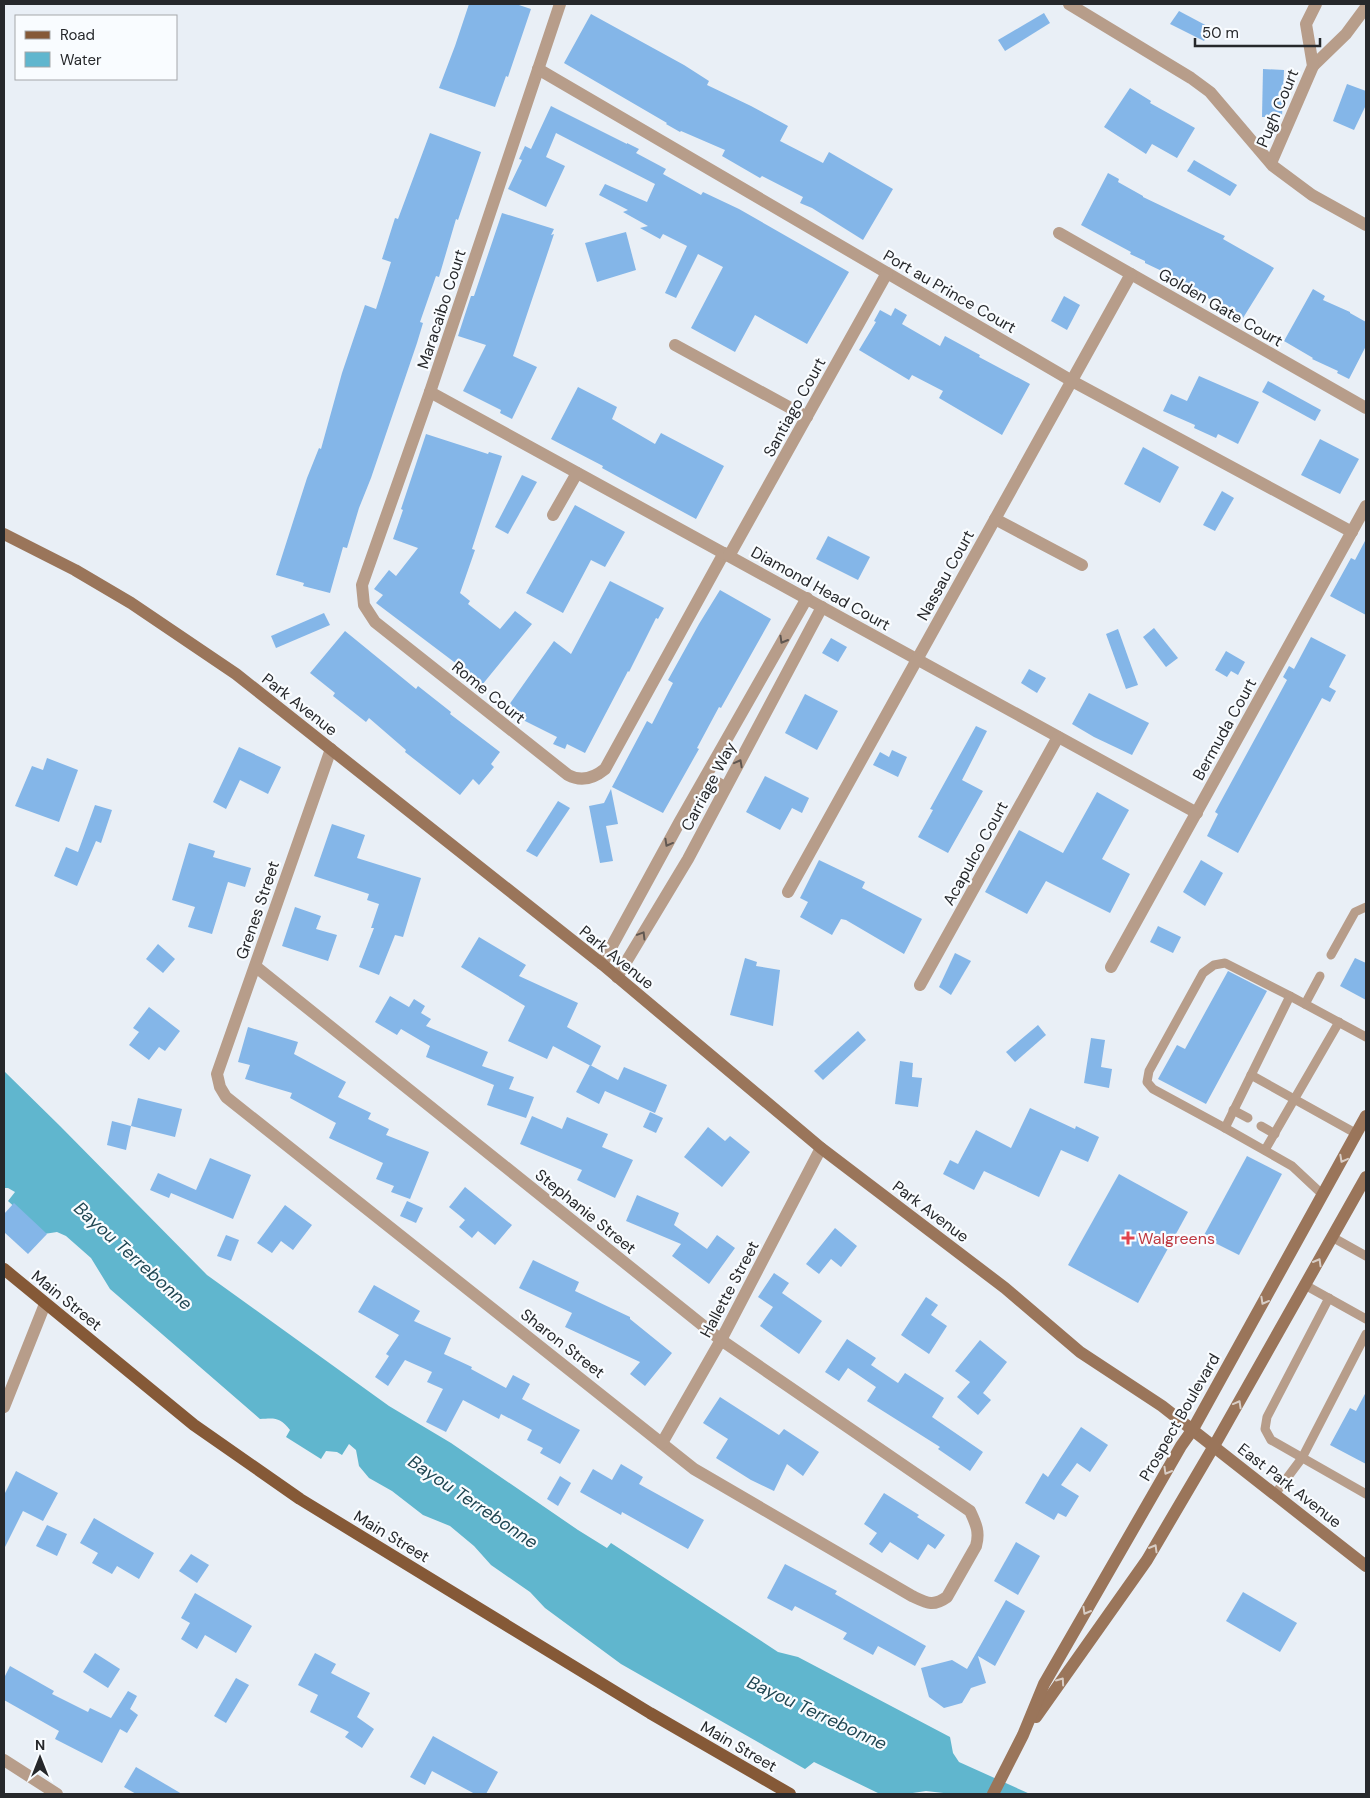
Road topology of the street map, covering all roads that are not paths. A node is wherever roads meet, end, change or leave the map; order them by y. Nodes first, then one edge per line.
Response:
1 (560, 4) edge
2 (1069, 4) edge
3 (1316, 4) edge
4 (1366, 7) edge
5 (1313, 66) junction
6 (538, 69) junction
7 (1271, 163) junction
8 (1366, 225) edge
9 (1059, 233) dead end
10 (887, 273) junction
11 (1131, 274) junction
12 (675, 345) dead end
13 (1072, 380) junction
14 (430, 392) junction
15 (1366, 408) edge
16 (807, 417) junction
17 (577, 473) junction
18 (1366, 506) edge
19 (553, 515) dead end
20 (995, 519) junction
21 (1352, 532) junction
22 (4, 534) edge
23 (726, 555) junction
24 (1082, 565) dead end
25 (807, 598) junction
26 (822, 607) junction
27 (375, 622) joint
28 (917, 660) junction
29 (1058, 737) junction
30 (331, 749) junction
31 (706, 775) junction
32 (586, 778) joint
33 (726, 786) junction
34 (1196, 813) junction
35 (788, 892) dead end
36 (1366, 907) edge
37 (1331, 956) dead end
38 (602, 964) junction
39 (255, 966) junction
40 (1111, 967) dead end
41 (1320, 976) dead end
42 (617, 977) junction
43 (920, 985) dead end
44 (1290, 996) junction
45 (1305, 1004) junction
46 (1339, 1022) junction
47 (1366, 1037) edge
48 (1251, 1075) junction
49 (219, 1082) joint
50 (1295, 1100) junction
51 (1234, 1110) junction
52 (1366, 1116) edge
53 (1248, 1118) dead end
54 (1261, 1126) dead end
55 (1224, 1128) junction
56 (1275, 1134) junction
57 (1357, 1134) junction
58 (820, 1148) junction
59 (1265, 1150) junction
60 (1366, 1177) edge
61 (1324, 1195) junction
62 (1332, 1237) junction
63 (1366, 1255) edge
64 (4, 1269) edge
65 (1305, 1285) junction
66 (1329, 1298) junction
67 (45, 1304) junction
68 (1366, 1319) edge
69 (1366, 1334) edge
70 (721, 1340) junction
71 (4, 1407) edge
72 (1193, 1429) junction
73 (662, 1442) junction
74 (1214, 1446) junction
75 (1302, 1458) junction
76 (1276, 1494) junction
77 (1366, 1494) edge
78 (1366, 1566) edge
79 (912, 1596) joint
80 (1022, 1735) junction
81 (4, 1760) edge
82 (57, 1794) edge
83 (790, 1794) edge
84 (993, 1794) edge

1 - 6 street, Maracaibo Court
2 - 7 street
3 - 5 street, Pugh Court
4 - 5 street, Pugh Court
5 - 7 street, Pugh Court
6 - 10 street, Port au Prince Court
6 - 14 street, Maracaibo Court
7 - 8 street
9 - 11 street, Golden Gate Court
10 - 13 street, Port au Prince Court
10 - 16 street, Santiago Court
11 - 13 street, Nassau Court
11 - 15 street, Golden Gate Court
12 - 16 street
13 - 20 street, Nassau Court
13 - 21 street, Port au Prince Court
14 - 17 street, Diamond Head Court
14 - 27 street, Maracaibo Court
16 - 23 street, Santiago Court
17 - 19 street
17 - 23 street, Diamond Head Court
18 - 21 street, Bermuda Court
20 - 24 street
20 - 28 street, Nassau Court
21 - 34 street, Bermuda Court
22 - 30 main road, Park Avenue
23 - 25 street, Diamond Head Court
23 - 32 street, Santiago Court
25 - 26 street, Diamond Head Court
25 -> 31 street, Carriage Way
26 - 28 street, Diamond Head Court
33 -> 26 street, Carriage Way
27 - 32 street, Rome Court
28 - 29 street, Diamond Head Court
28 - 35 street, Nassau Court
29 - 34 street, Diamond Head Court
29 - 43 street, Acapulco Court
30 - 38 main road, Park Avenue
30 - 39 street, Grenes Street
31 - 33 lane
31 -> 38 street, Carriage Way
42 -> 33 street, Carriage Way
34 - 40 street, Bermuda Court
36 - 37 lane
38 - 42 main road, Park Avenue
39 - 49 street, Grenes Street
39 - 70 street, Stephanie Street
41 - 45 lane
42 - 58 main road, Park Avenue
44 - 45 lane
44 - 48 lane
44 - 55 lane
45 - 46 lane
46 - 47 lane
46 - 50 lane
48 - 50 lane
48 - 51 lane
49 - 73 street, Sharon Street
50 - 56 lane
50 - 57 lane
51 - 53 lane
51 - 55 lane
52 - 57 main road, Prospect Boulevard
54 - 56 lane
55 - 59 lane
56 - 59 lane
57 -> 61 main road, Prospect Boulevard
58 - 70 street, Hallette Street
58 - 72 main road, Park Avenue
59 - 61 lane
60 - 62 main road, Prospect Boulevard
61 -> 72 main road, Prospect Boulevard
62 - 63 lane
65 -> 62 main road, Prospect Boulevard
64 - 67 main road, Main Street
65 - 66 lane
74 -> 65 main road, Prospect Boulevard
66 - 68 lane
66 - 75 lane
67 - 71 street
67 - 83 main road, Main Street
69 - 75 lane
70 - 73 street, Hallette Street
70 - 79 street, Stephanie Street
72 - 74 main road, East Park Avenue
72 -> 80 main road, Prospect Boulevard
73 - 79 street, Sharon Street
74 - 76 main road, East Park Avenue
80 -> 74 main road, Prospect Boulevard
75 - 76 lane
75 - 77 lane
76 - 78 main road, East Park Avenue
80 - 84 main road, Prospect Boulevard
81 - 82 street

